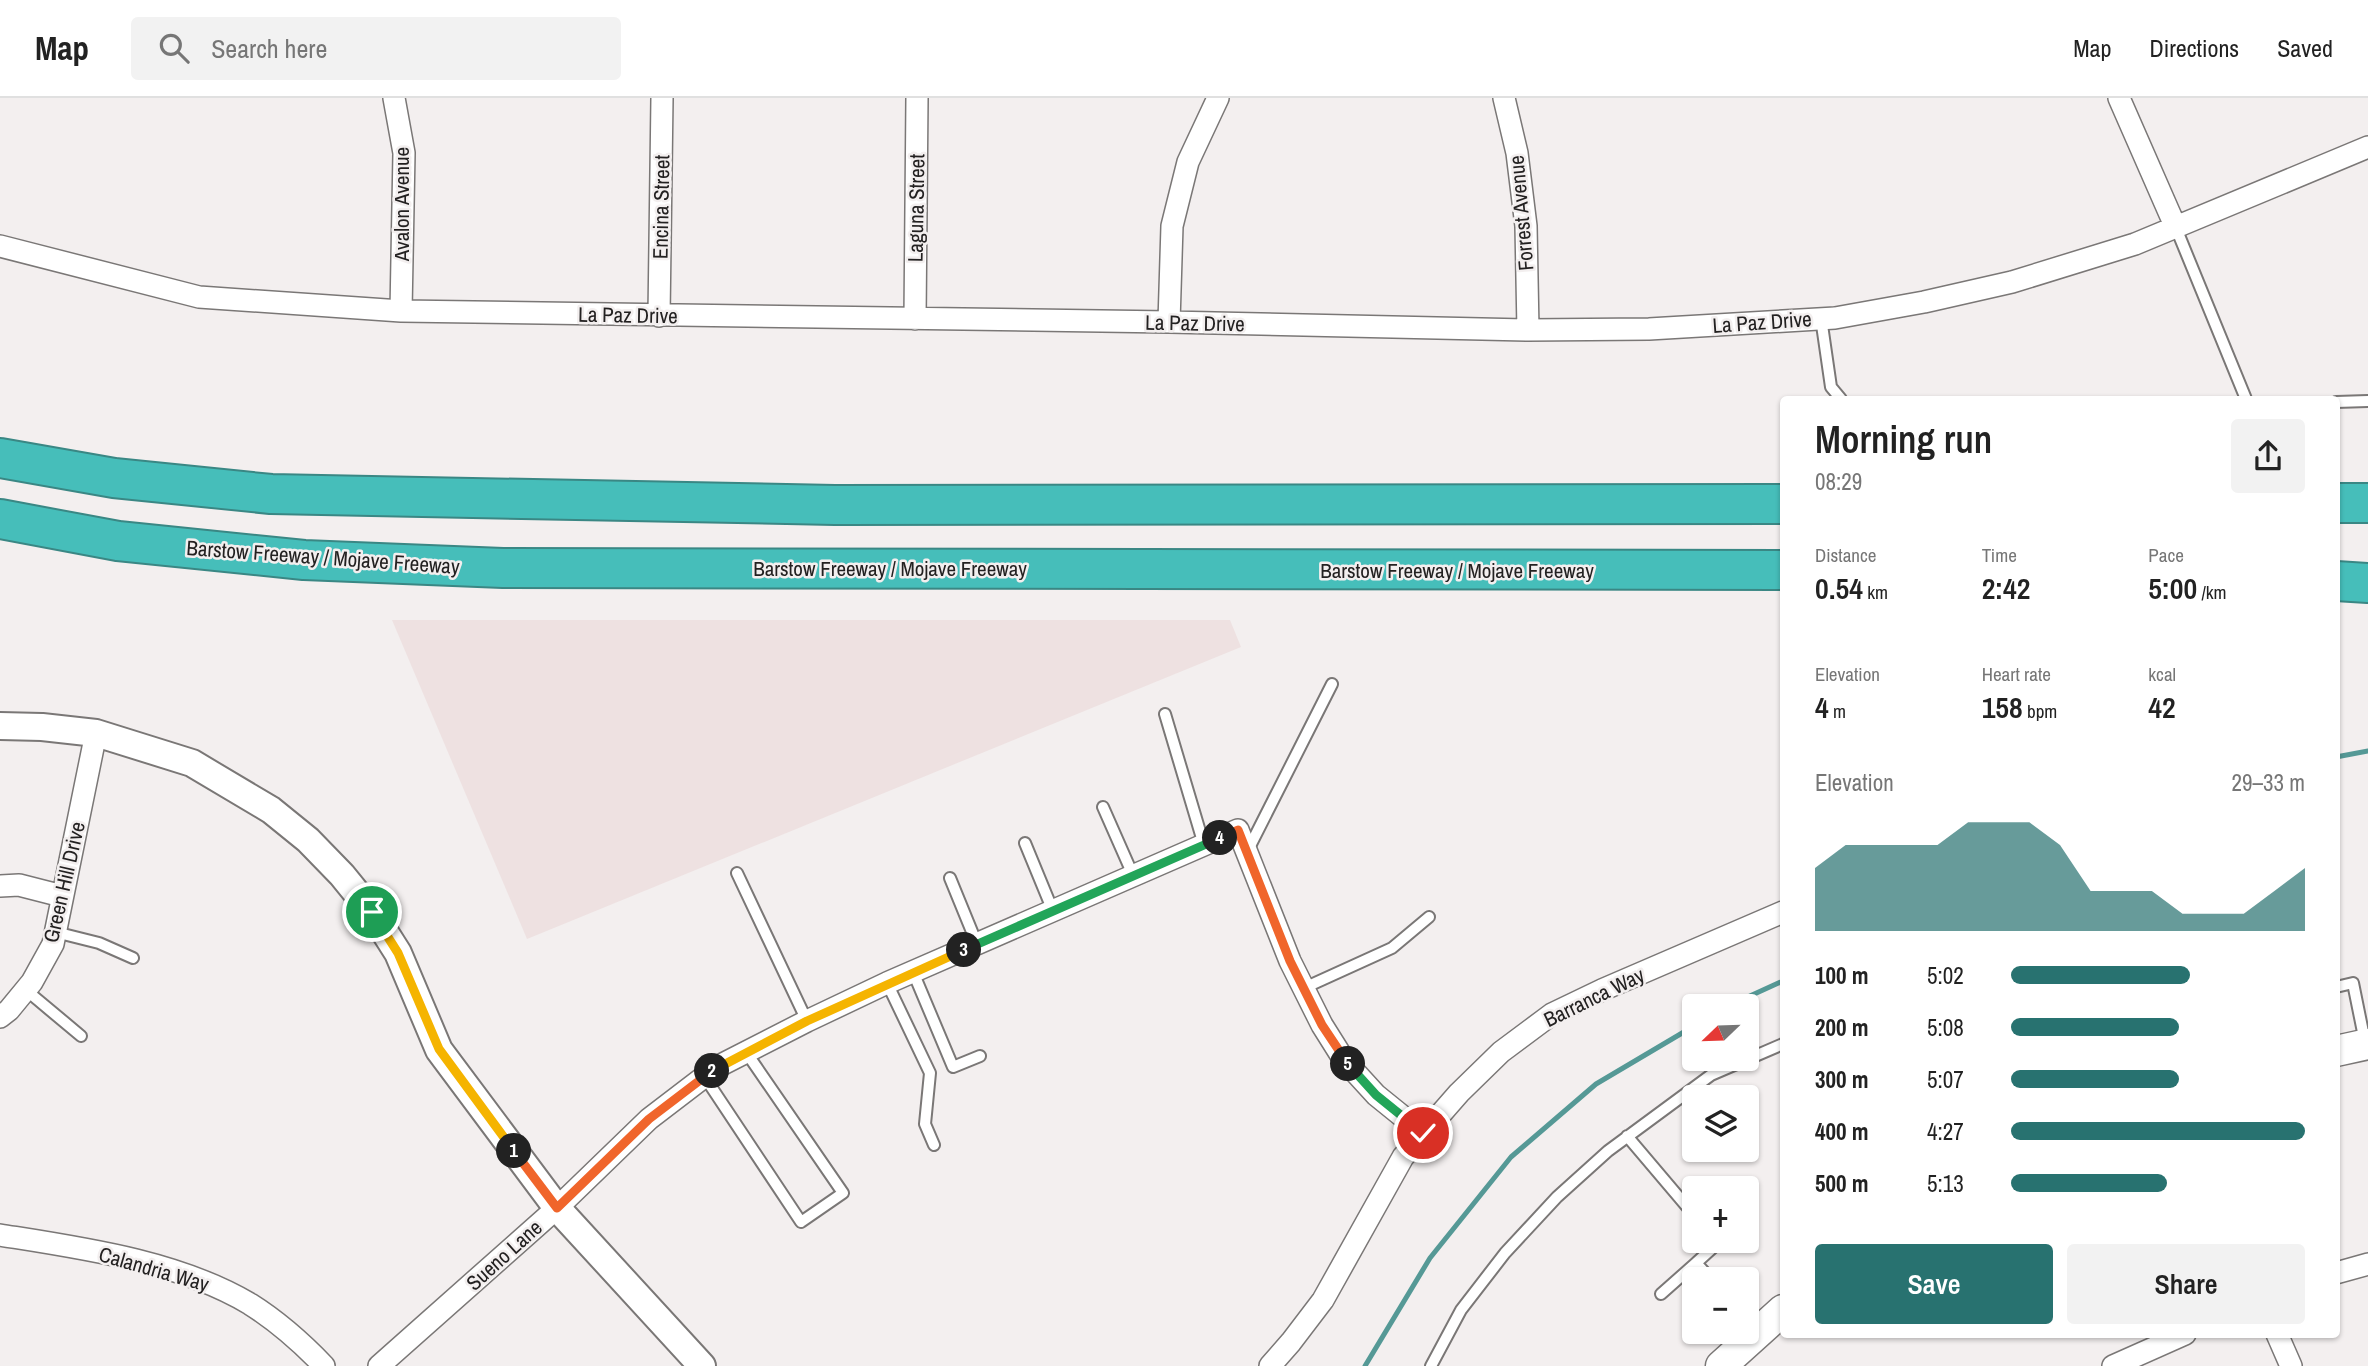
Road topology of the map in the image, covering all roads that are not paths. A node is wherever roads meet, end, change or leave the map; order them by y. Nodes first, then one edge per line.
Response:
1 (394, 98) edge
2 (662, 98) edge
3 (917, 98) edge
4 (1218, 98) edge
5 (1503, 98) edge
6 (2119, 98) edge
7 (2368, 147) edge
8 (2176, 228) junction
9 (0, 246) edge
10 (401, 311) junction
11 (659, 316) junction
12 (1821, 318) junction
13 (915, 319) junction
14 (1169, 322) junction
15 (1528, 330) junction
16 (1838, 396) edge
17 (2245, 396) edge
18 (2368, 401) edge
19 (2340, 402) edge
20 (0, 458) edge
21 (2340, 503) edge
22 (2368, 503) edge
23 (1780, 504) edge
24 (0, 519) edge
25 (1780, 570) edge
26 (2340, 572) edge
27 (2368, 572) edge
28 (2340, 581) edge
29 (2368, 583) edge
30 (1332, 684) dead end
31 (1165, 714) dead end
32 (0, 726) edge
33 (96, 733) junction
34 (1103, 807) dead end
35 (1025, 843) dead end
36 (1204, 845) junction
37 (1247, 853) junction
38 (737, 873) dead end
39 (1133, 875) junction
40 (950, 878) dead end
41 (0, 886) edge
42 (62, 896) junction
43 (1053, 911) junction
44 (1780, 913) edge
45 (1429, 917) dead end
46 (55, 932) junction
47 (977, 944) junction
48 (132, 958) dead end
49 (913, 972) junction
50 (887, 984) junction
51 (2340, 985) edge
52 (1304, 988) junction
53 (26, 990) junction
54 (0, 1017) edge
55 (807, 1021) junction
56 (81, 1036) dead end
57 (2367, 1044) edge
58 (1780, 1045) edge
59 (2340, 1050) edge
60 (746, 1052) junction
61 (980, 1056) dead end
62 (704, 1076) junction
63 (1423, 1133) junction
64 (1627, 1136) junction
65 (934, 1144) dead end
66 (1682, 1201) edge
67 (557, 1208) junction
68 (0, 1235) edge
69 (1707, 1253) edge
70 (1696, 1263) junction
71 (2368, 1264) edge
72 (1700, 1267) edge
73 (2340, 1272) edge
74 (1661, 1294) dead end
75 (1780, 1312) edge
76 (2176, 1338) edge
77 (2279, 1338) edge
78 (324, 1366) edge
79 (379, 1366) edge
80 (702, 1366) edge
81 (1270, 1366) edge
82 (1431, 1366) edge
83 (1721, 1366) edge
84 (2113, 1366) edge
85 (2291, 1366) edge

1 - 10 street, Avalon Avenue
2 - 11 street, Encina Street
3 - 13 street, Laguna Street
4 - 14 street
5 - 15 street, Forrest Avenue
6 - 8 street
7 - 8 street, La Paz Drive
8 - 12 street, La Paz Drive
8 - 17 lane
9 - 10 street, La Paz Drive
10 - 11 street, La Paz Drive
11 - 13 street, La Paz Drive
12 - 15 street, La Paz Drive
12 - 16 lane
13 - 14 street, La Paz Drive
14 - 15 street, La Paz Drive
18 - 19 lane
20 - 23 highway
21 - 22 highway
24 - 25 highway, Barstow Freeway / Mojave Freeway
26 - 27 highway
28 - 29 highway
30 - 37 lane
31 - 36 lane
32 - 33 street
33 - 42 street, Green Hill Drive
33 - 67 street
34 - 39 lane
35 - 43 lane
36 - 37 street, Sueno Lane
36 - 39 street, Sueno Lane
37 - 52 street, Sueno Lane
38 - 55 lane
39 - 43 street, Sueno Lane
40 - 47 lane
41 - 42 street
42 - 46 street, Green Hill Drive
43 - 47 street, Sueno Lane
44 - 63 street, Barranca Way
45 - 52 lane
46 - 48 lane
46 - 53 street, Green Hill Drive
47 - 49 street, Sueno Lane
49 - 50 street, Sueno Lane
49 - 61 lane
50 - 55 street, Sueno Lane
50 - 65 lane
51 - 57 lane
52 - 63 street, Sueno Lane
53 - 54 street, Green Hill Drive
53 - 56 lane
55 - 60 street, Sueno Lane
57 - 59 main road
58 - 64 lane
60 - 62 street, Sueno Lane
60 - 62 lane
62 - 67 street, Sueno Lane
63 - 81 street, Barranca Way
64 - 66 lane
64 - 82 lane
67 - 79 street, Sueno Lane
67 - 80 street
68 - 78 street, Calandria Way
69 - 70 lane
70 - 72 lane
70 - 74 lane
71 - 73 street
75 - 83 main road
76 - 84 street
77 - 85 street

